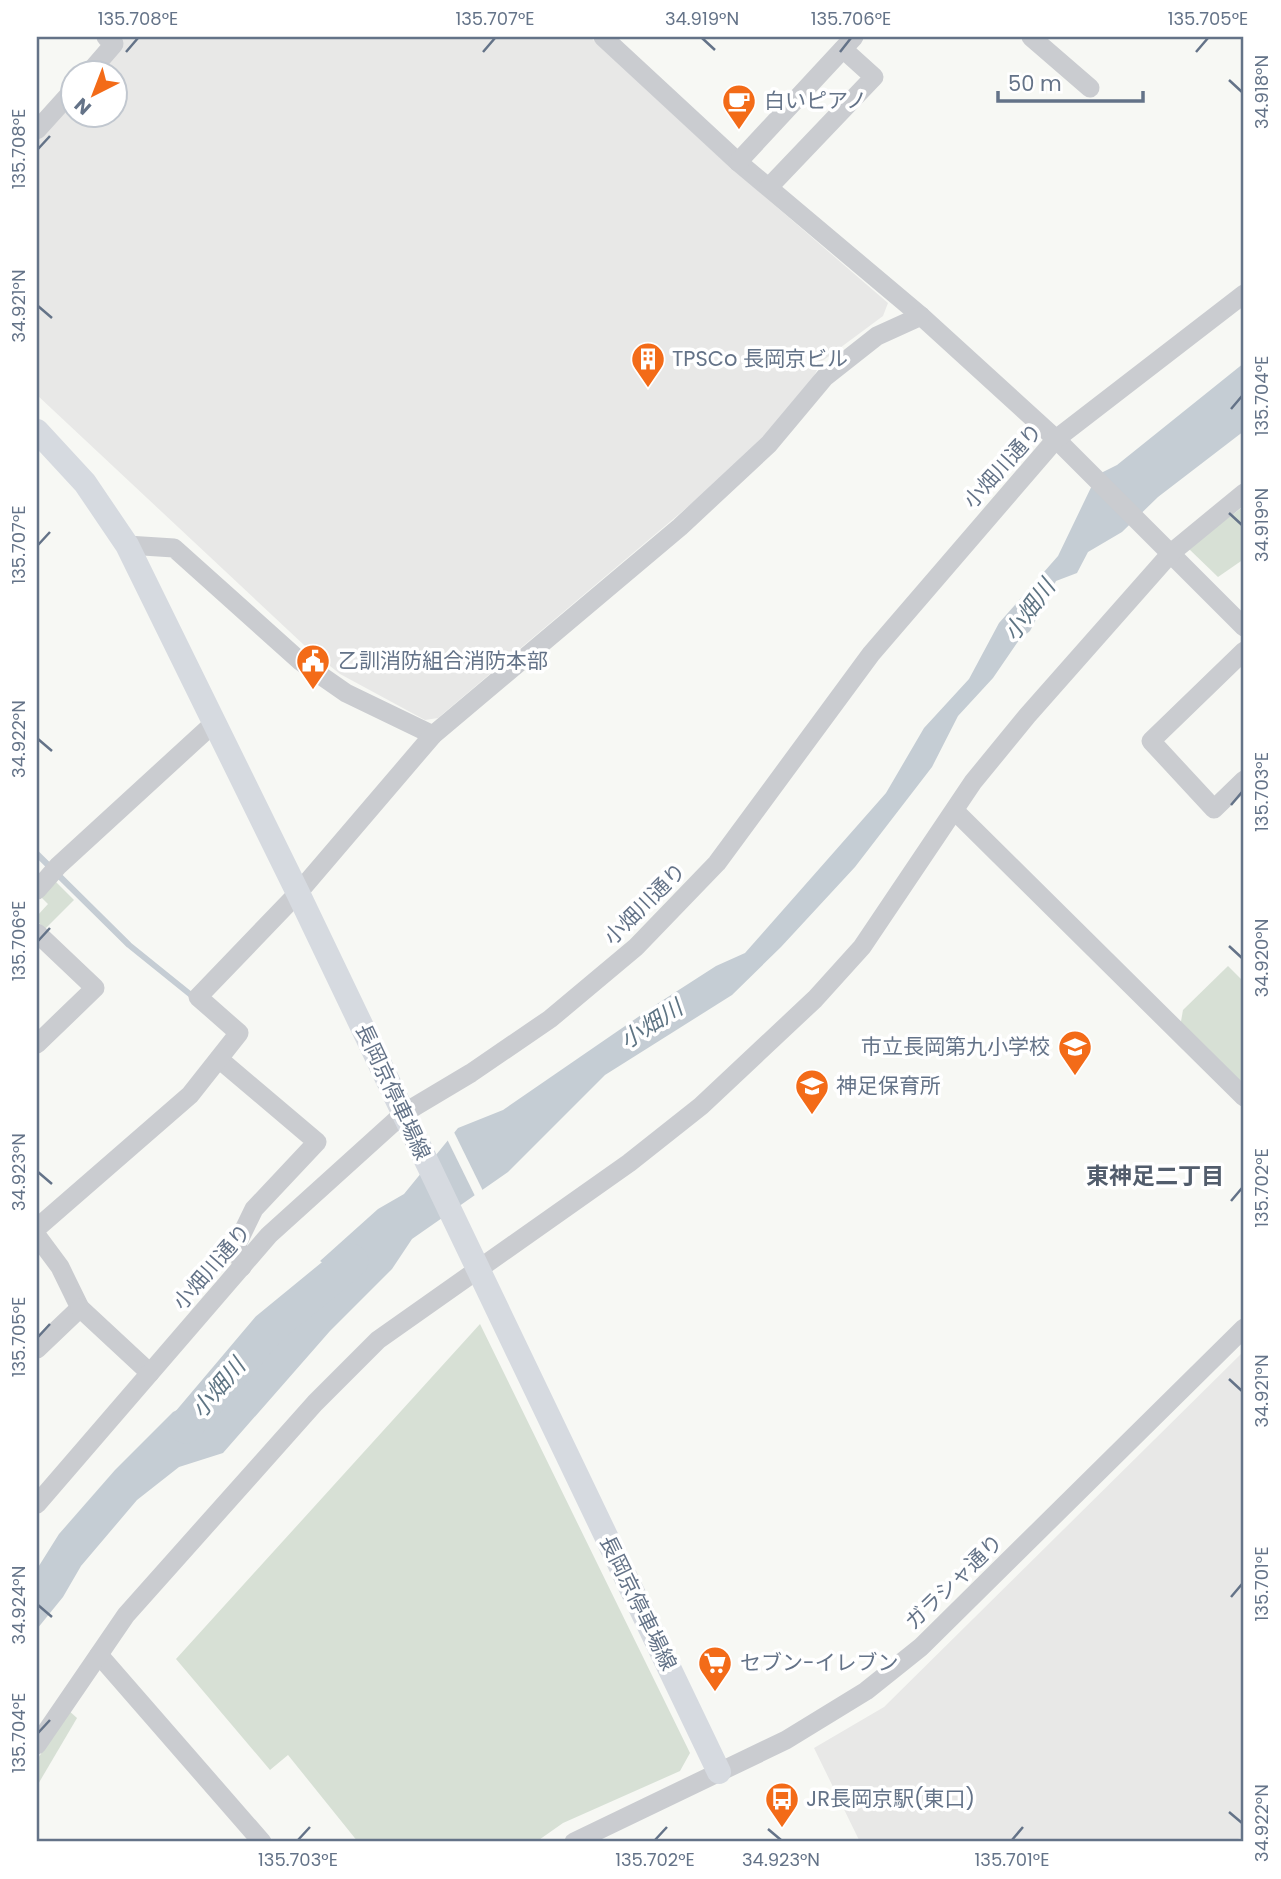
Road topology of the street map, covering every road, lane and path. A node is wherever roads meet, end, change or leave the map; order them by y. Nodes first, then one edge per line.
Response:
1 (106, 37) edge
2 (603, 37) edge
3 (1031, 37) edge
4 (849, 43) edge
5 (100, 60) edge
6 (1090, 88) dead end
7 (60, 105) edge
8 (37, 130) edge
9 (738, 162) junction
10 (769, 187) junction
11 (1244, 294) edge
12 (921, 316) junction
13 (37, 431) edge
14 (1056, 439) junction
15 (1244, 493) edge
16 (127, 545) junction
17 (1167, 550) junction
18 (1244, 627) edge
19 (1244, 651) edge
20 (213, 724) junction
21 (433, 735) junction
22 (1244, 780) edge
23 (955, 811) junction
24 (37, 890) edge
25 (298, 893) junction
26 (37, 933) edge
27 (37, 1044) edge
28 (219, 1059) junction
29 (1244, 1097) edge
30 (406, 1120) junction
31 (37, 1228) edge
32 (37, 1236) edge
33 (475, 1264) junction
34 (242, 1267) junction
35 (80, 1308) junction
36 (1244, 1328) edge
37 (37, 1349) edge
38 (149, 1373) junction
39 (37, 1504) edge
40 (99, 1655) junction
41 (37, 1745) edge
42 (719, 1772) junction
43 (262, 1842) edge
44 (574, 1842) edge

1 - 5 street
2 - 9 street
3 - 6 street
4 - 9 street
4 - 10 street
7 - 8 street
9 - 10 street
10 - 12 street
11 - 14 street, 小畑川通り
12 - 14 street
12 - 21 street
13 - 16 main road, 長岡京停車場線
14 - 17 street
14 - 30 street, 小畑川通り
15 - 17 street
16 - 20 main road, 長岡京停車場線
16 - 21 street
17 - 18 street
17 - 23 street
19 - 22 street
20 - 24 street
20 - 25 main road, 長岡京停車場線
21 - 25 street
23 - 29 street
23 - 33 street
25 - 28 street
25 - 30 main road, 長岡京停車場線
26 - 27 street
28 - 31 street
28 - 34 street
30 - 33 main road, 長岡京停車場線
30 - 34 street, 小畑川通り
32 - 35 street
33 - 40 street
33 - 42 main road, 長岡京停車場線
34 - 38 street, 小畑川通り
35 - 37 street
35 - 38 street
36 - 42 street, ガラシャ通り
38 - 39 street, 小畑川通り
40 - 41 street
40 - 43 street
42 - 44 street, ガラシャ通り

